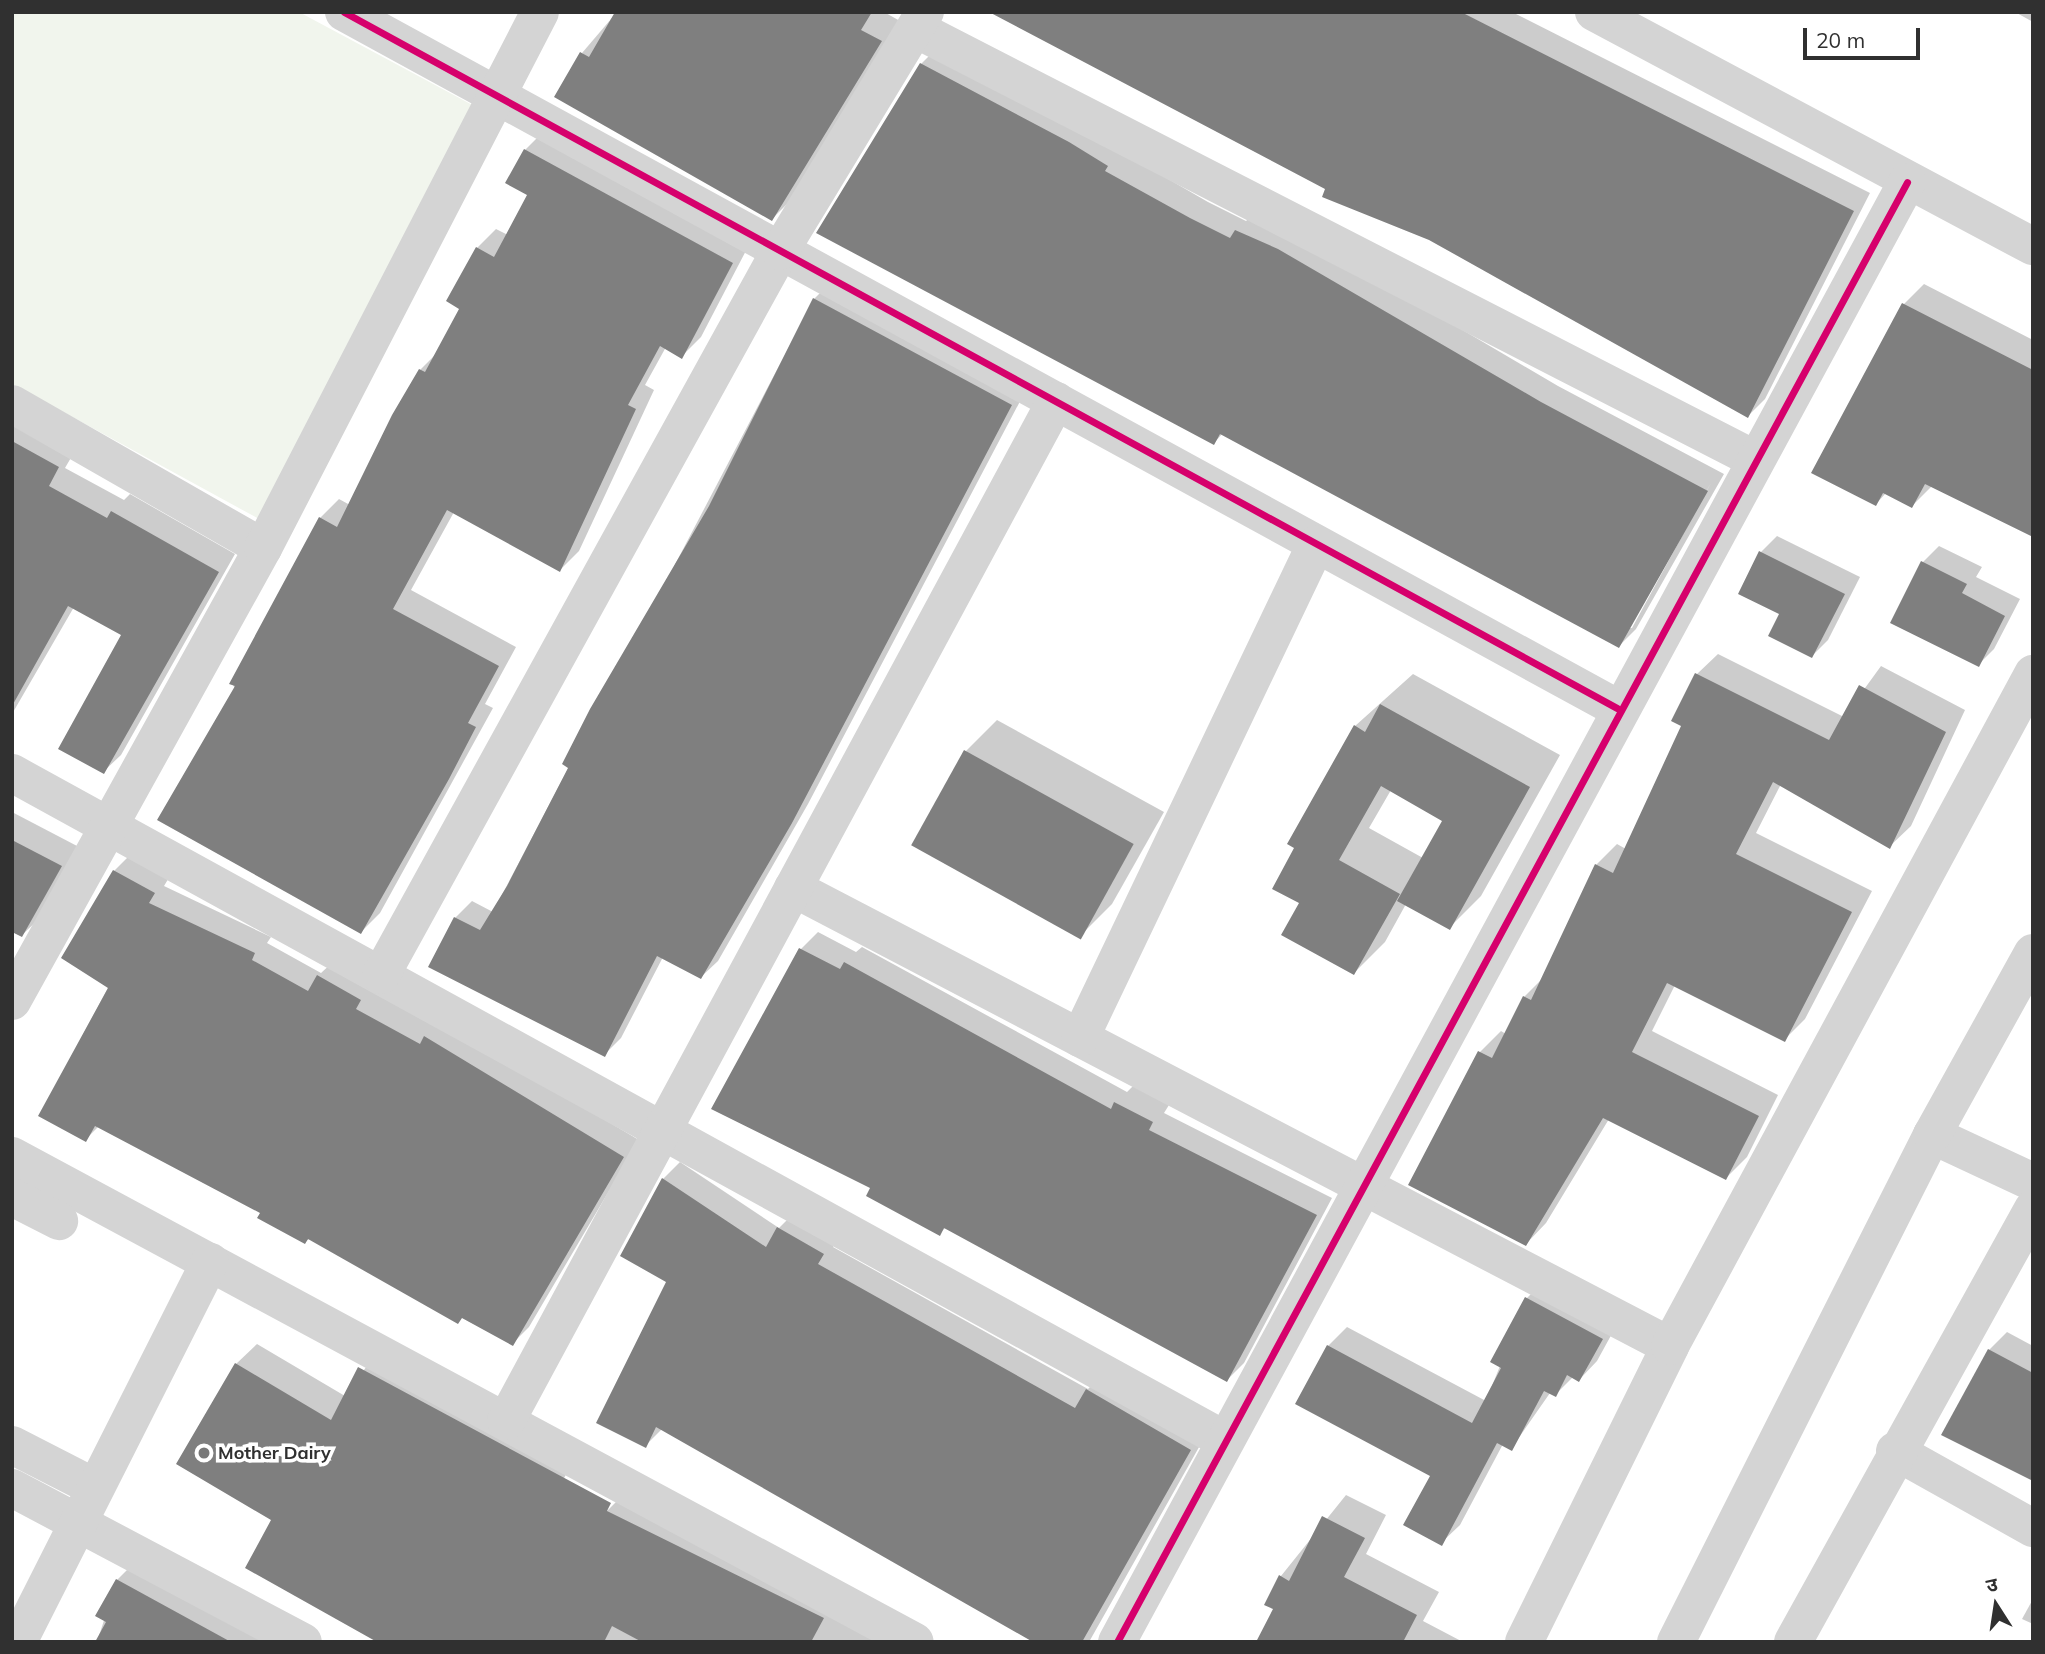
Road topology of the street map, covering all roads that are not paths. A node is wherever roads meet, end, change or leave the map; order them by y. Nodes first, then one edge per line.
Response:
1 (344, 12) edge
2 (540, 12) edge
3 (1594, 12) edge
4 (920, 21) edge
5 (494, 94) junction
6 (1907, 182) junction
7 (2033, 246) edge
8 (780, 251) junction
9 (1056, 401) junction
10 (12, 404) edge
11 (1756, 460) junction
12 (1316, 544) junction
13 (263, 548) junction
14 (2033, 674) edge
15 (1617, 708) junction
16 (12, 773) edge
17 (109, 827) junction
18 (793, 888) junction
19 (2033, 953) edge
20 (381, 975) junction
21 (12, 1001) edge
22 (1080, 1038) junction
23 (663, 1130) junction
24 (1933, 1135) junction
25 (12, 1156) edge
26 (2033, 1182) edge
27 (1363, 1184) junction
28 (12, 1197) edge
29 (2033, 1209) edge
30 (59, 1221) dead end
31 (210, 1262) junction
32 (1670, 1346) junction
33 (506, 1421) junction
34 (1223, 1439) junction
35 (12, 1445) edge
36 (1895, 1451) junction
37 (94, 1487) junction
38 (12, 1488) edge
39 (80, 1522) junction
40 (2033, 1528) edge
41 (18, 1642) edge
42 (303, 1642) edge
43 (915, 1642) edge
44 (1117, 1642) edge
45 (1524, 1642) edge
46 (1676, 1642) edge
47 (1793, 1642) edge

1 - 5 street
2 - 5 street
3 - 6 street
4 - 8 street
4 - 11 street
5 - 8 street
5 - 13 street
6 - 7 street
6 - 11 street
8 - 9 street
8 - 20 street
9 - 12 street
9 - 18 street
10 - 13 street
11 - 15 street
12 - 15 street
12 - 22 street
13 - 17 street
14 - 32 street
15 - 27 street
16 - 17 street
17 - 20 street
17 - 21 street
18 - 22 street
18 - 23 street
19 - 24 street
20 - 23 street
22 - 27 street
23 - 33 street
23 - 34 street
24 - 26 street
24 - 46 street
25 - 31 street
27 - 32 street
27 - 34 street
28 - 30 street
29 - 36 street
31 - 33 street
31 - 37 street
32 - 45 street
33 - 43 street
34 - 44 street
35 - 37 street
36 - 40 street
36 - 47 street
37 - 39 street
38 - 39 street
39 - 41 street
39 - 42 street

